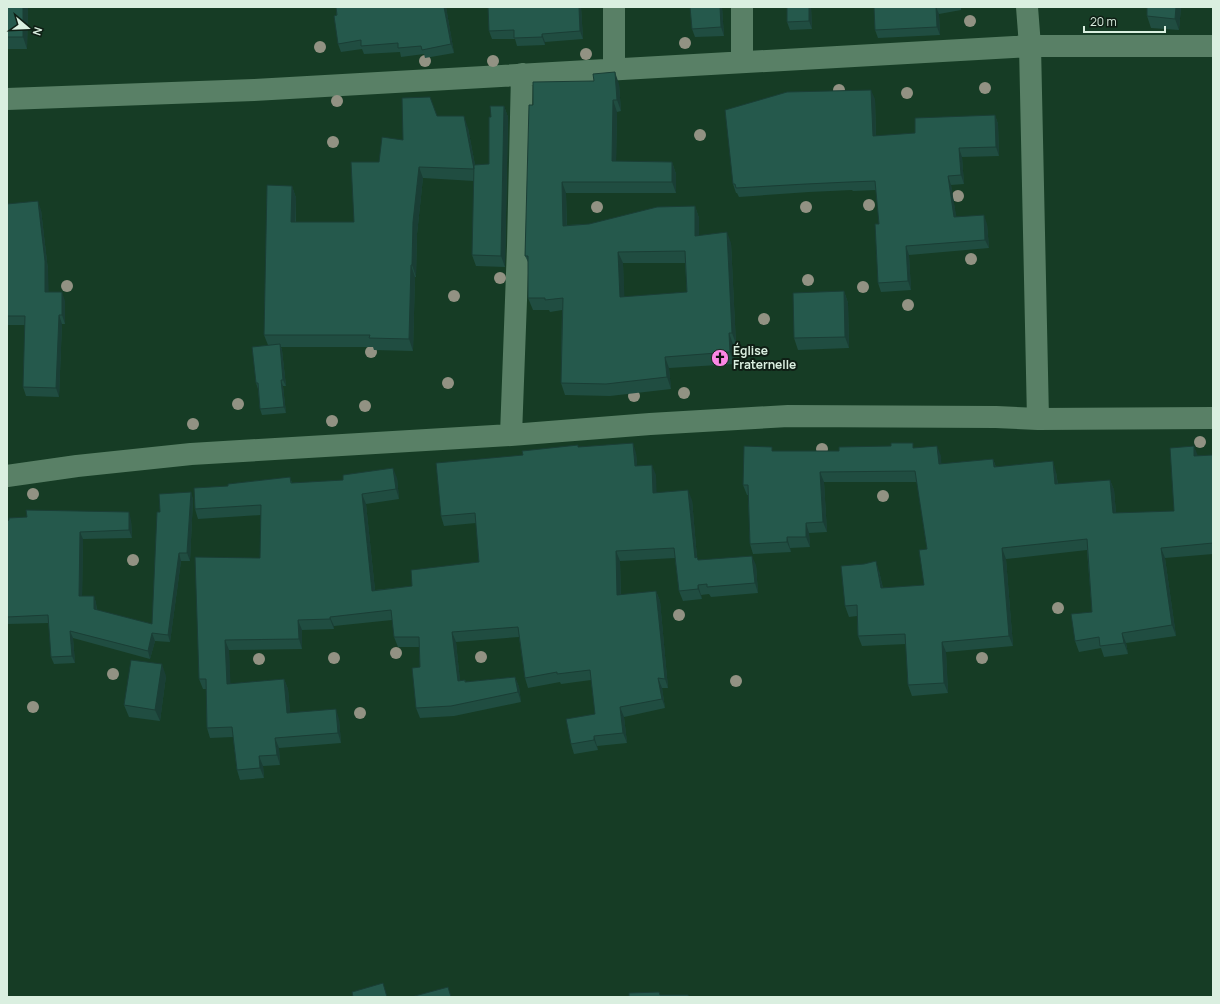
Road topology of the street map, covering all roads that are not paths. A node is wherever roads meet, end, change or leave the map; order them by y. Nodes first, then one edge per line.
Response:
1 (614, 7) edge
2 (742, 7) edge
3 (1027, 7) edge
4 (1030, 46) junction
5 (1213, 46) edge
6 (742, 62) junction
7 (614, 69) junction
8 (522, 74) junction
9 (7, 99) edge
10 (1213, 418) edge
11 (1038, 419) junction
12 (511, 435) junction
13 (7, 476) edge

1 - 7 street
2 - 6 street
3 - 4 street
4 - 5 street
4 - 6 street
4 - 11 street
6 - 7 street
7 - 8 street
8 - 9 street
8 - 12 street
10 - 11 street
11 - 12 street
12 - 13 street

